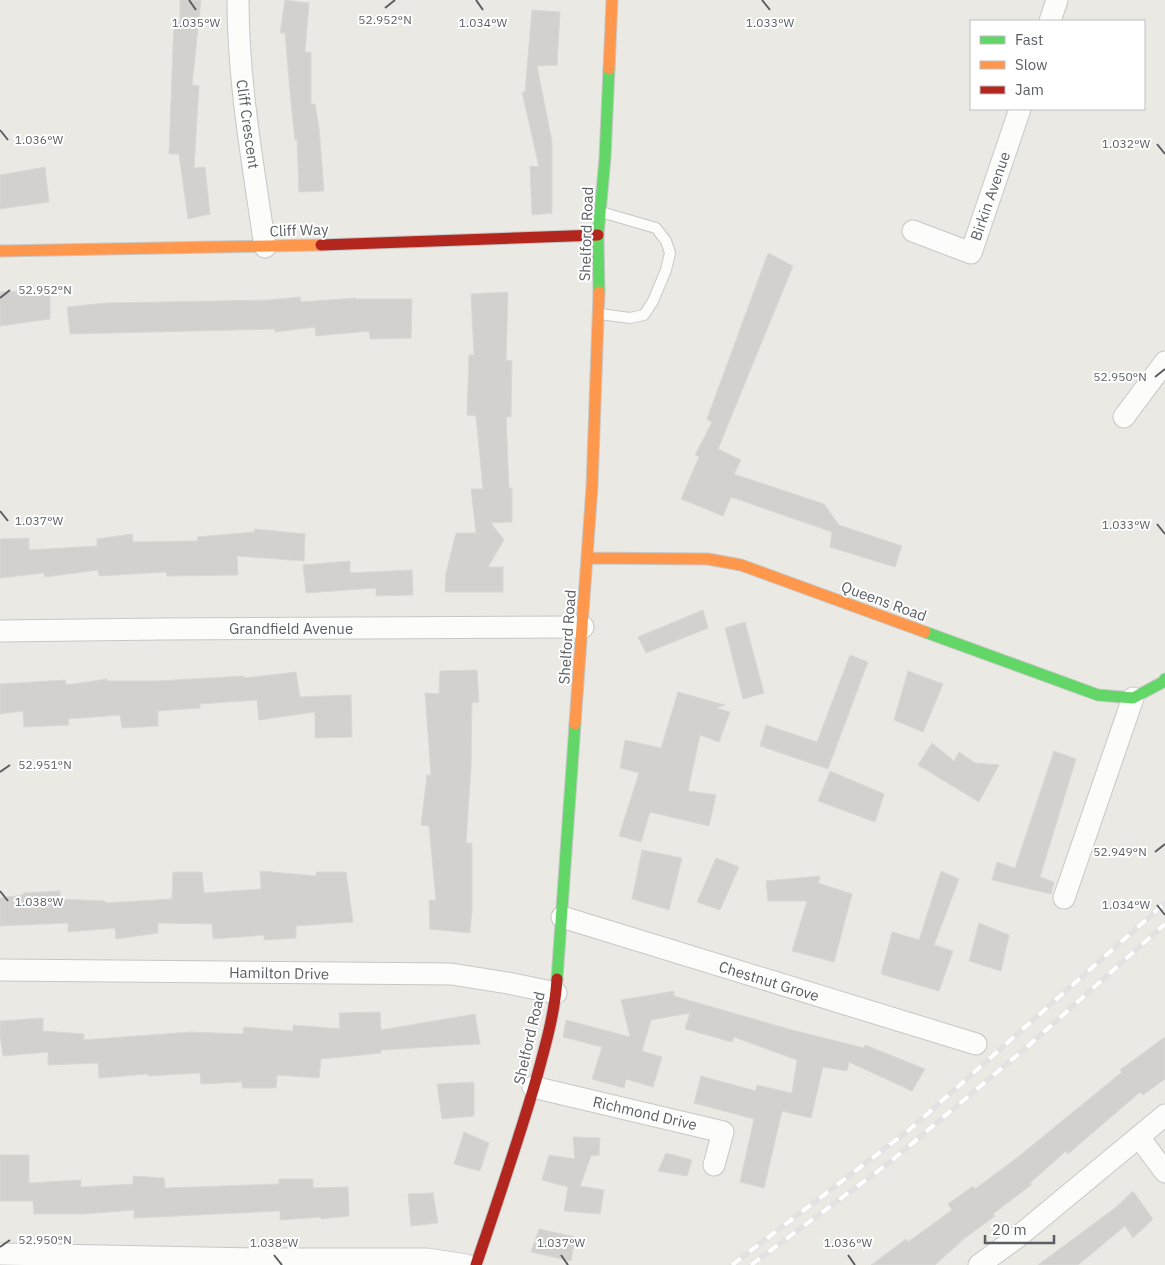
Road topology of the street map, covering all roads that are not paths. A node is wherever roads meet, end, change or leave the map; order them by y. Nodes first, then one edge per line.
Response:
1 (238, 0) edge
2 (612, 0) edge
3 (1057, 0) edge
4 (1050, 20) edge
5 (1020, 110) edge
6 (600, 212) junction
7 (913, 231) dead end
8 (598, 235) junction
9 (265, 246) junction
10 (0, 251) edge
11 (599, 313) junction
12 (1165, 362) edge
13 (1124, 417) dead end
14 (587, 558) junction
15 (583, 627) junction
16 (0, 631) edge
17 (1164, 681) edge
18 (1132, 698) junction
19 (1064, 898) dead end
20 (562, 917) junction
21 (0, 970) edge
22 (556, 993) junction
23 (976, 1044) dead end
24 (533, 1087) junction
25 (1165, 1115) edge
26 (1139, 1137) junction
27 (714, 1165) dead end
28 (1165, 1172) edge
29 (0, 1254) edge
30 (261, 1262) edge
31 (466, 1265) edge
32 (476, 1265) edge
33 (979, 1265) edge

1 - 9 street, Cliff Crescent
2 - 6 street, Shelford Road
3 - 4 street
5 - 7 street, Birkin Avenue
6 - 8 street, Shelford Road
6 - 11 lane
8 - 9 street, Cliff Way
8 - 11 street, Shelford Road
9 - 10 street, Cliff Way
11 - 14 street, Shelford Road
12 - 13 street
14 - 15 street, Shelford Road
14 - 18 street, Queens Road
15 - 16 street, Grandfield Avenue
15 - 20 street, Shelford Road
17 - 18 street
18 - 19 street
20 - 22 street, Shelford Road
20 - 23 street, Chestnut Grove
21 - 22 street, Hamilton Drive
22 - 24 street, Shelford Road
24 - 27 street, Richmond Drive
24 - 32 street, Shelford Road
25 - 26 street
26 - 28 street
26 - 33 street
29 - 30 street
30 - 31 street

